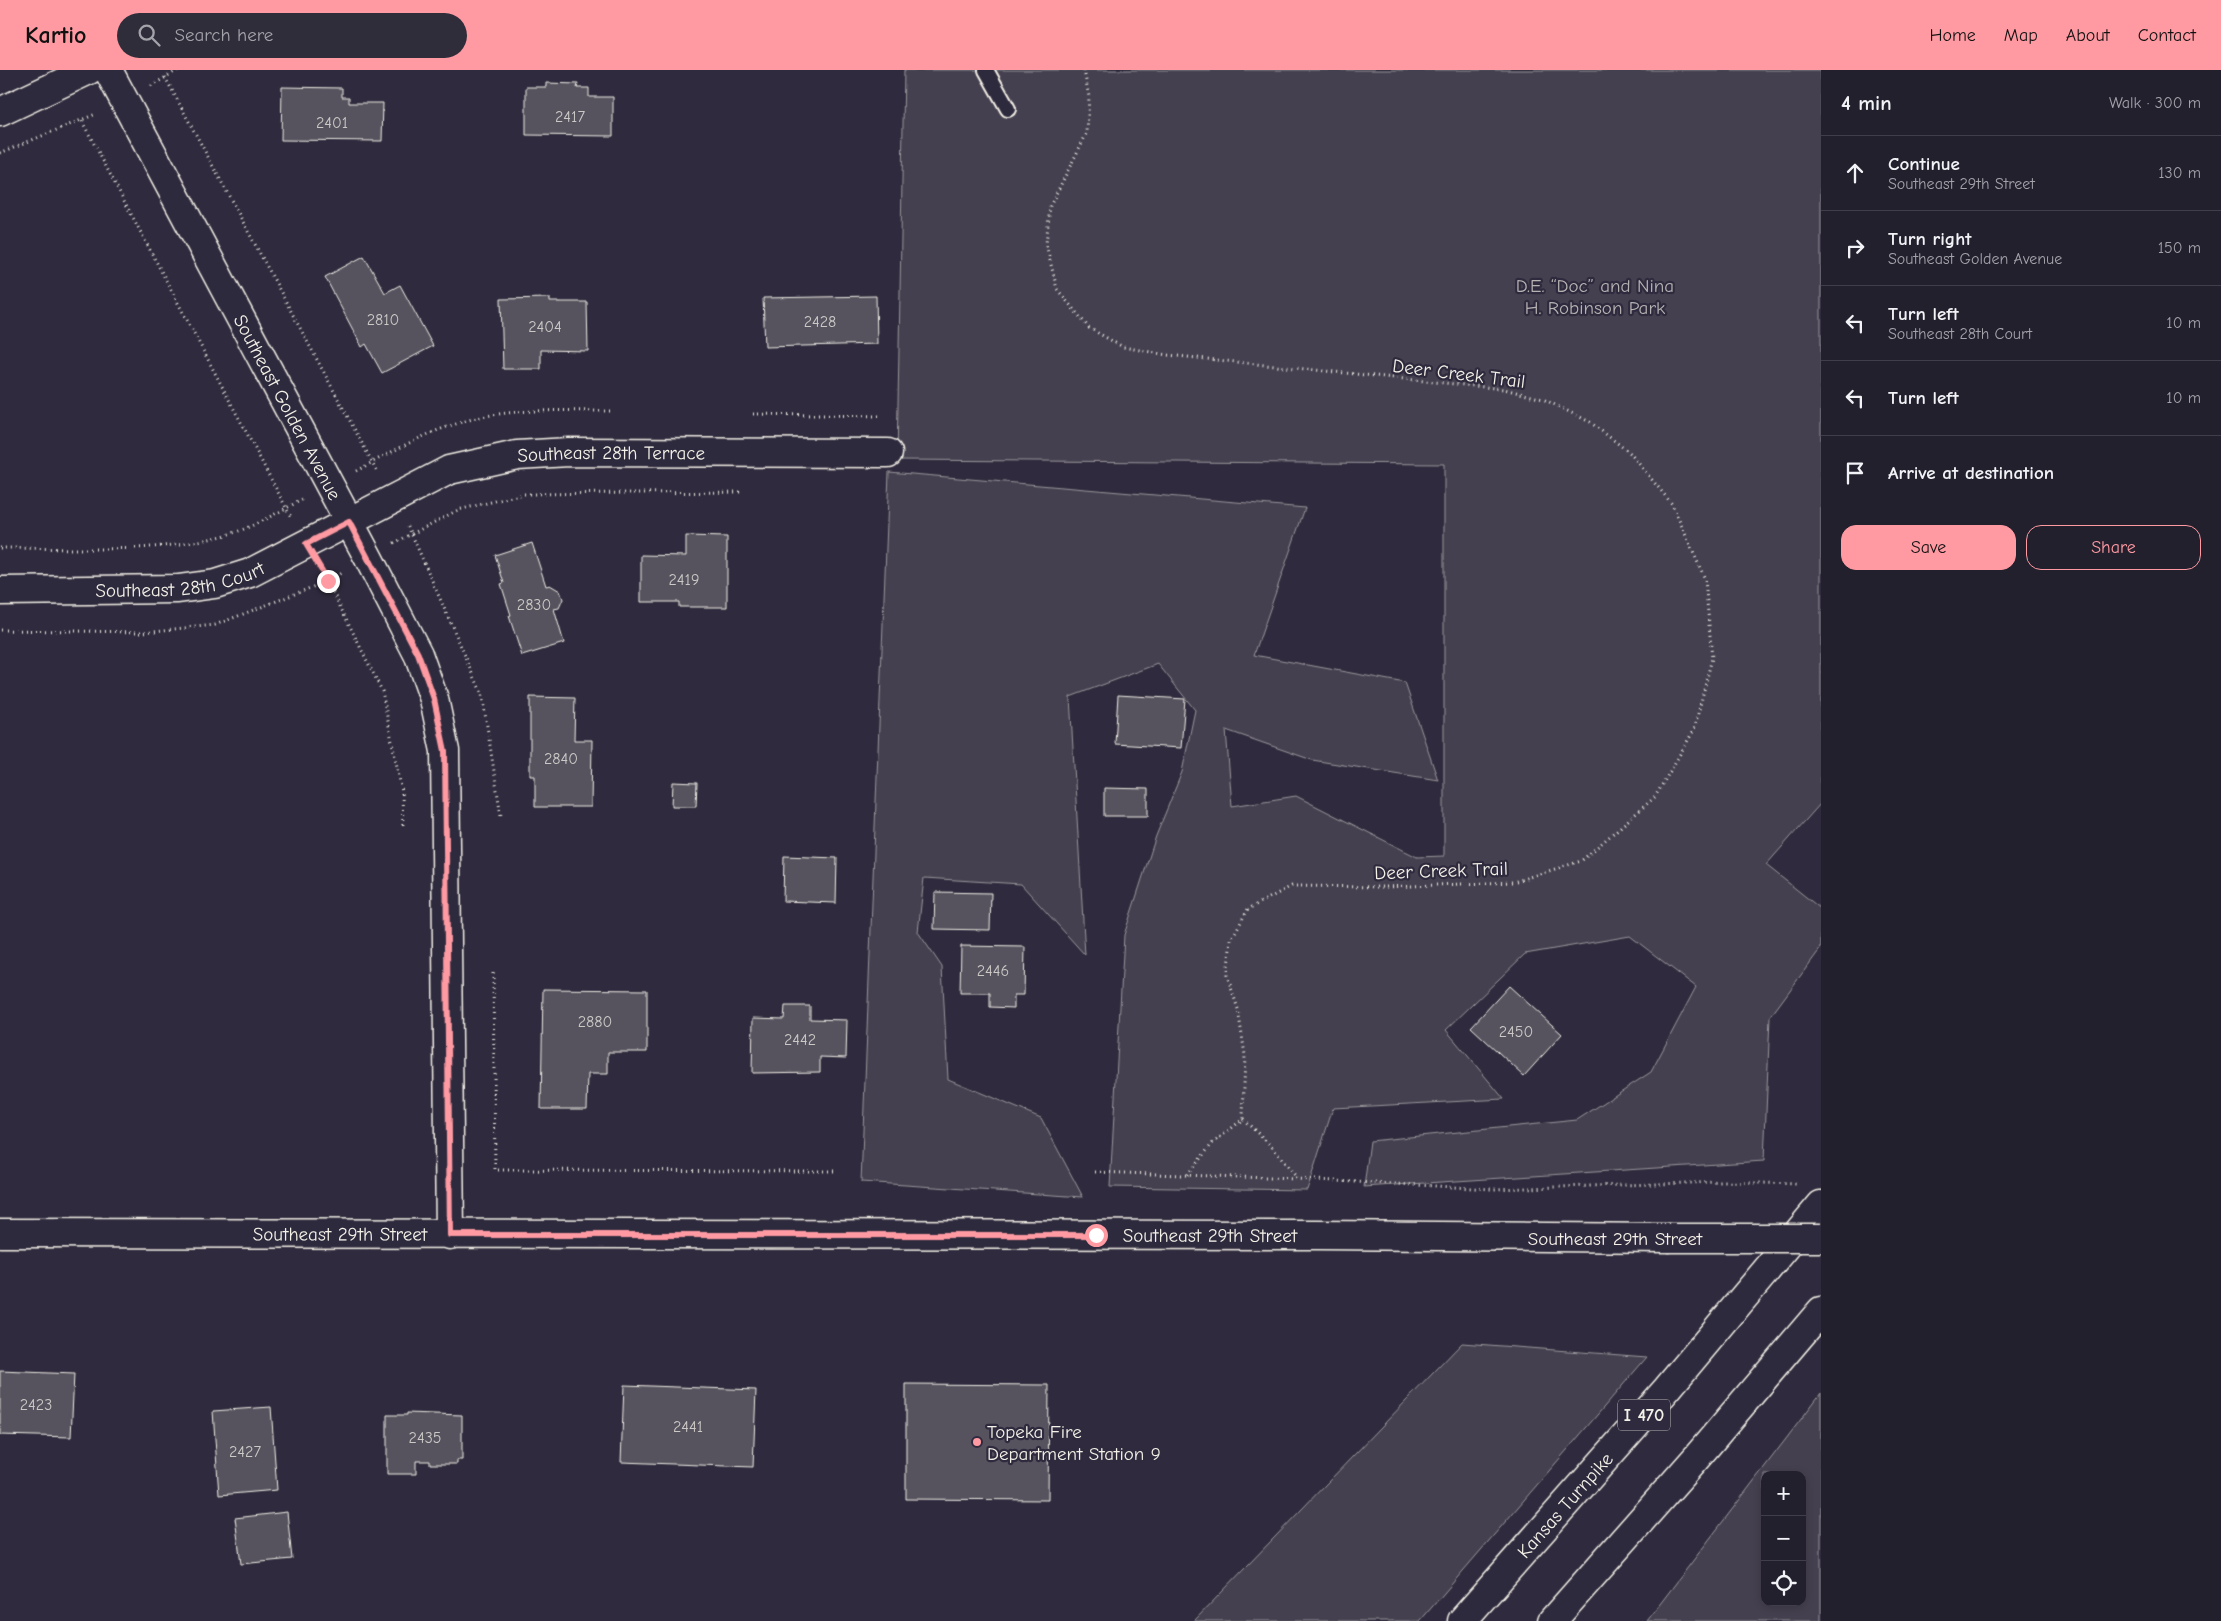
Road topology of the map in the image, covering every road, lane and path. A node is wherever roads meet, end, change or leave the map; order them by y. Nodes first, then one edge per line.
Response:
1 (89, 70) edge
2 (108, 70) edge
3 (178, 70) edge
4 (986, 70) edge
5 (1084, 70) edge
6 (165, 77) junction
7 (124, 100) junction
8 (1008, 109) dead end
9 (0, 112) edge
10 (82, 121) junction
11 (0, 153) edge
12 (752, 414) dead end
13 (880, 416) dead end
14 (888, 452) dead end
15 (742, 492) dead end
16 (392, 500) junction
17 (349, 522) junction
18 (413, 534) junction
19 (306, 544) junction
20 (368, 557) junction
21 (336, 576) dead end
22 (0, 591) edge
23 (501, 816) dead end
24 (403, 828) dead end
25 (493, 973) dead end
26 (1243, 1119) junction
27 (835, 1171) dead end
28 (1095, 1172) dead end
29 (1187, 1175) junction
30 (1297, 1179) junction
31 (1796, 1184) dead end
32 (1821, 1205) edge
33 (0, 1234) edge
34 (450, 1235) junction
35 (1821, 1238) edge
36 (1821, 1311) edge
37 (1462, 1621) edge
38 (1552, 1621) edge

1 - 9 main road
2 - 7 main road, Southeast Golden Avenue
3 - 6 path
4 - 8 lane
5 - 26 path, Deer Creek Trail
6 - 7 path
6 - 16 path
7 - 10 path
7 - 17 main road, Southeast Golden Avenue
10 - 11 path
10 - 19 path
12 - 13 path
14 - 16 main road, Southeast 28th Terrace
15 - 18 path
16 - 17 main road, Southeast 28th Terrace
16 - 18 path
17 - 19 main road, Southeast 28th Court
17 - 20 main road, Southeast Golden Avenue
18 - 20 path
18 - 23 path
19 - 22 main road, Southeast 28th Court
19 - 24 path
20 - 21 path
20 - 34 main road, Southeast Golden Avenue
25 - 27 path
26 - 29 path
26 - 30 path
28 - 29 path
29 - 30 path
30 - 31 path
32 - 37 main road, Kansas Turnpike / I 470
33 - 34 main road, Southeast 29th Street
34 - 35 main road, Southeast 29th Street, bridge
36 - 38 main road

